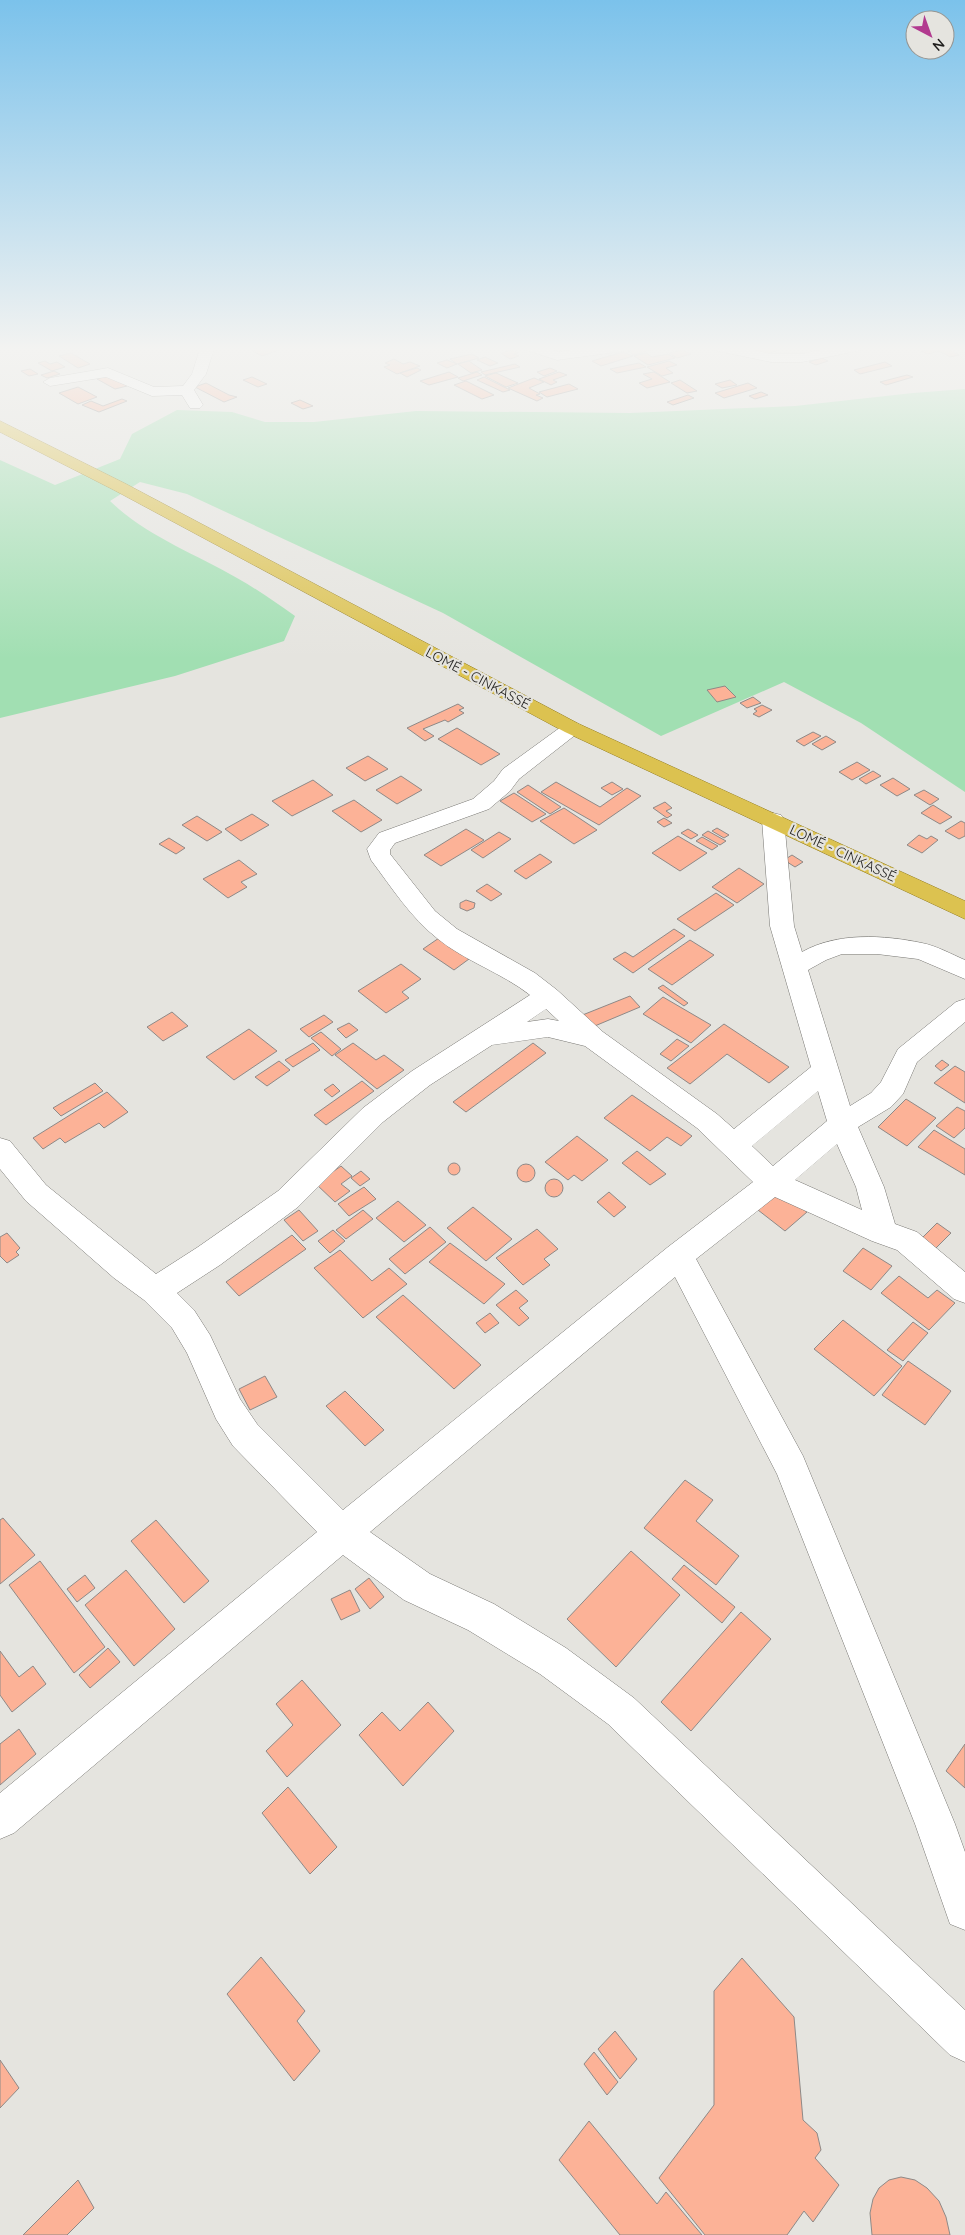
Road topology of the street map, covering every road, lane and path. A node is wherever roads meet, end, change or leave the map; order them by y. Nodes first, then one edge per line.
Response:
1 (48, 450) edge
2 (572, 728) junction
3 (774, 820) junction
4 (965, 911) edge
5 (794, 967) junction
6 (965, 970) edge
7 (548, 996) junction
8 (965, 1008) edge
9 (594, 1039) junction
10 (477, 1041) junction
11 (825, 1070) junction
12 (843, 1123) junction
13 (734, 1145) junction
14 (0, 1150) edge
15 (772, 1183) junction
16 (882, 1232) junction
17 (679, 1256) junction
18 (965, 1290) edge
19 (155, 1291) junction
20 (342, 1532) junction
21 (0, 1819) edge
22 (965, 1909) edge
23 (965, 2040) edge

1 - 2 highway, LOMÉ - CINKASSÉ
2 - 3 highway, LOMÉ - CINKASSÉ
2 - 7 street
3 - 4 highway, LOMÉ - CINKASSÉ
3 - 5 street
5 - 6 street
5 - 11 street
7 - 9 street
7 - 10 street
8 - 12 street
9 - 10 street
9 - 13 street
10 - 19 street
11 - 12 street
11 - 13 street
12 - 15 street
12 - 16 street
13 - 15 street
14 - 19 street
15 - 16 street
15 - 17 street
16 - 18 street
17 - 20 street
17 - 22 street
19 - 20 street
20 - 21 street
20 - 23 street

